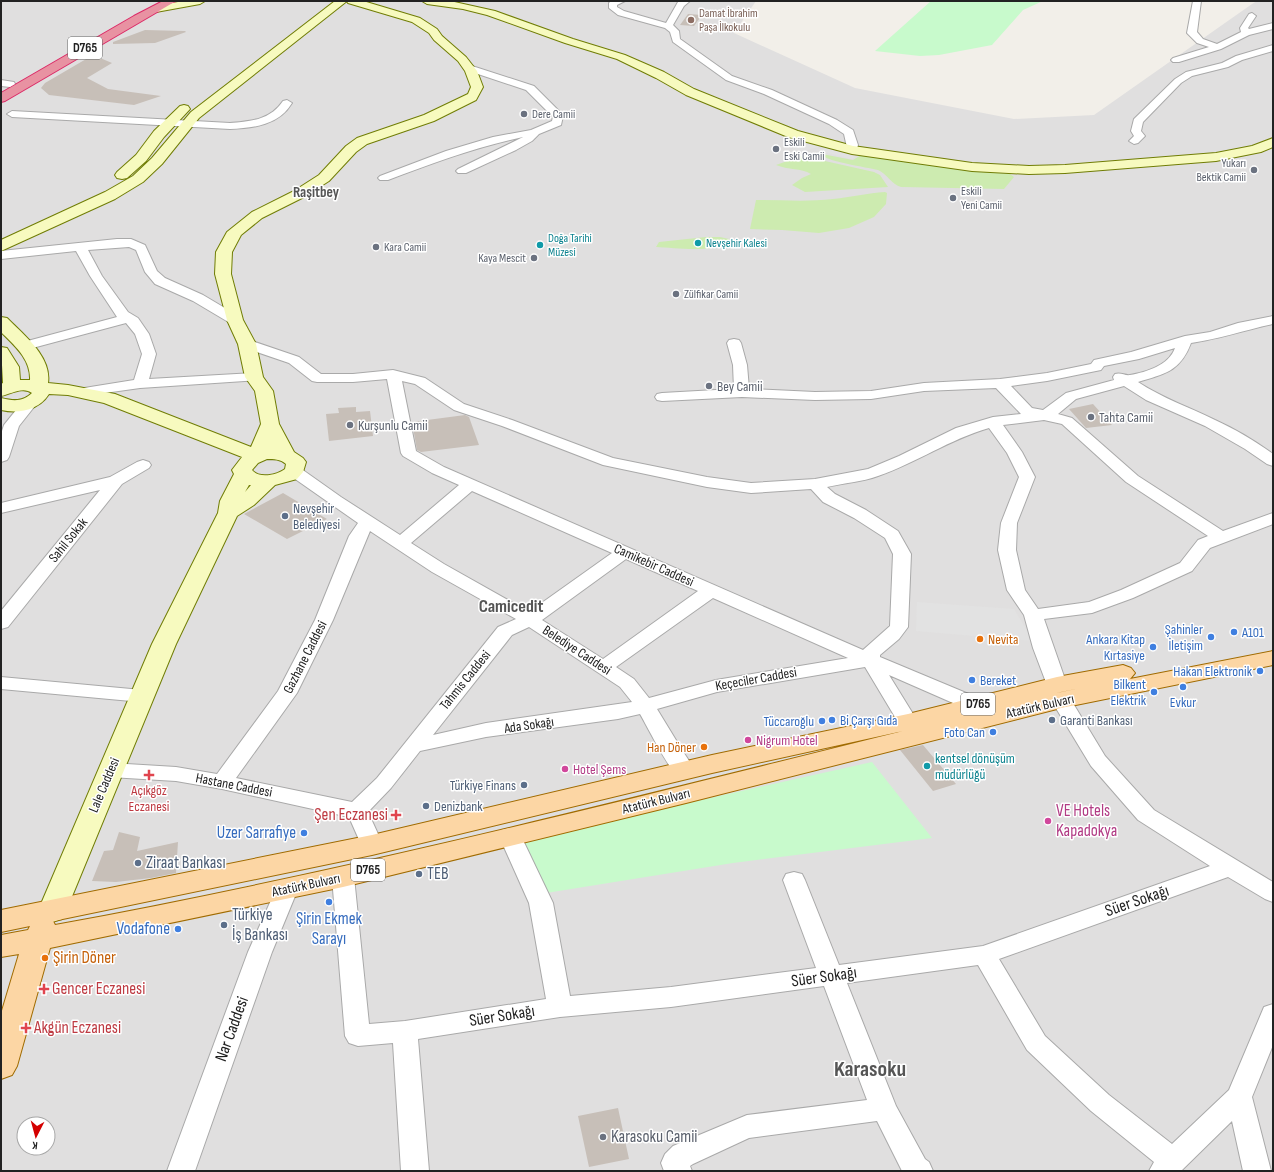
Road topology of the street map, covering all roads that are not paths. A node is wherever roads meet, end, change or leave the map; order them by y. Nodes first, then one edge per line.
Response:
1 (171, 1) edge
2 (200, 1) edge
3 (342, 1) edge
4 (352, 1) edge
5 (427, 1) edge
6 (621, 1) edge
7 (1197, 1) edge
8 (679, 3) edge
9 (154, 5) edge
10 (318, 5) dead end
11 (1252, 16) dead end
12 (668, 26) junction
13 (1273, 26) edge
14 (1246, 34) junction
15 (1218, 47) junction
16 (1273, 48) edge
17 (1176, 60) dead end
18 (469, 68) junction
19 (4, 85) edge
20 (1, 98) edge
21 (287, 103) dead end
22 (12, 114) dead end
23 (170, 123) junction
24 (187, 123) junction
25 (535, 132) junction
26 (1134, 141) dead end
27 (1273, 142) edge
28 (852, 150) junction
29 (462, 170) dead end
30 (384, 178) dead end
31 (1, 235) edge
32 (1, 246) edge
33 (81, 248) junction
34 (61, 249) junction
35 (1, 255) edge
36 (1, 262) edge
37 (128, 318) junction
38 (235, 320) junction
39 (1273, 320) edge
40 (1, 322) edge
41 (1185, 340) junction
42 (247, 344) junction
43 (734, 344) dead end
44 (25, 346) junction
45 (1, 352) edge
46 (1099, 363) junction
47 (393, 374) junction
48 (254, 377) junction
49 (1126, 382) junction
50 (1000, 383) junction
51 (140, 384) junction
52 (83, 392) junction
53 (742, 393) junction
54 (4, 396) edge
55 (35, 396) junction
56 (662, 397) dead end
57 (1047, 415) junction
58 (993, 422) junction
59 (270, 424) junction
60 (1, 457) edge
61 (1273, 461) edge
62 (290, 463) junction
63 (143, 465) dead end
64 (249, 466) junction
65 (116, 481) junction
66 (267, 481) junction
67 (470, 484) junction
68 (815, 484) junction
69 (1, 508) edge
70 (228, 513) junction
71 (1273, 518) edge
72 (367, 522) junction
73 (1221, 537) junction
74 (400, 544) junction
75 (625, 552) junction
76 (712, 590) junction
77 (1033, 615) junction
78 (530, 620) junction
79 (1, 623) edge
80 (1273, 643) edge
81 (1273, 658) edge
82 (870, 660) junction
83 (604, 667) junction
84 (1, 683) edge
85 (1059, 693) junction
86 (142, 696) junction
87 (976, 705) junction
88 (645, 706) junction
89 (908, 722) junction
90 (413, 746) junction
91 (110, 770) junction
92 (691, 781) junction
93 (222, 782) junction
94 (357, 811) junction
95 (510, 836) junction
96 (372, 845) junction
97 (1230, 868) junction
98 (343, 877) junction
99 (794, 880) dead end
100 (287, 889) junction
101 (1273, 893) edge
102 (52, 911) junction
103 (1, 921) edge
104 (38, 940) junction
105 (1, 946) edge
106 (984, 955) junction
107 (831, 976) junction
108 (560, 1007) junction
109 (1273, 1014) edge
110 (405, 1031) junction
111 (1, 1066) edge
112 (1239, 1097) junction
113 (884, 1109) junction
114 (1168, 1166) edge
115 (181, 1171) edge
116 (415, 1171) edge
117 (678, 1171) edge
118 (919, 1171) edge
119 (1257, 1171) edge

1 - 9 highway, D765
2 - 9 main road
3 - 24 main road
4 - 18 main road
5 - 28 main road
6 - 12 street
7 - 15 street
8 - 12 street
9 - 19 highway, D765
9 - 20 highway, D765
10 - 23 main road
11 - 14 street
12 - 28 street
13 - 14 street
14 - 15 street
15 - 17 street
16 - 26 street
18 - 25 street
18 - 38 main road
21 - 24 street
22 - 23 street
23 - 24 street
23 - 31 main road
24 - 32 main road
25 - 29 street
25 - 30 street
27 - 28 main road
33 - 34 street
33 - 37 street
33 - 38 street
34 - 35 street
34 - 36 street
37 - 44 street
37 - 51 street
38 - 42 main road
39 - 41 street
40 - 44 main road
41 - 46 street
41 - 49 street
42 - 47 street
42 - 48 main road
43 - 53 street
44 - 55 main road
45 - 54 main road
46 - 49 street
46 - 50 street
47 - 67 street, Camikebir Caddesi
47 - 68 street
48 - 51 street
48 - 59 main road
49 - 57 street
49 - 61 street
50 - 53 street
50 - 57 street
51 - 52 street
52 - 55 main road
52 - 64 main road
53 - 56 street
54 - 55 main road
55 - 60 street
55 - 64 main road
57 - 58 street
57 - 73 street
58 - 68 street
58 - 77 street
59 - 62 main road
59 - 64 main road, Lale Caddesi
62 - 64 main road
62 - 66 main road
62 - 72 street, Belediye Caddesi
63 - 65 street, Sahil Sokak
64 - 66 main road
64 - 70 main road, Lale Caddesi
65 - 69 street
65 - 79 street, Sahil Sokak
66 - 70 main road
67 - 74 street
67 - 75 street, Camikebir Caddesi
68 - 82 street
70 - 86 main road, Lale Caddesi
71 - 73 street
72 - 74 street, Belediye Caddesi
72 - 93 street, Gazhane Caddesi
73 - 77 street
74 - 78 street, Belediye Caddesi
75 - 76 street, Camikebir Caddesi
75 - 78 street, Tahmis Caddesi
76 - 82 street, Camikebir Caddesi
76 - 83 street
77 - 85 street
78 - 83 street, Belediye Caddesi
78 - 90 street, Tahmis Caddesi
80 - 85 main road, Atatürk Bulvarı / D765
81 - 85 main road, Atatürk Bulvarı / D765
82 - 87 street, Camikebir Caddesi
82 - 88 street, Keçeciler Caddesi
82 - 89 street
83 - 88 street, Belediye Caddesi
84 - 86 street
85 - 87 main road, Atatürk Bulvarı / D765
85 - 92 main road, Atatürk Bulvarı / D765
85 - 97 street
86 - 91 main road, Lale Caddesi
87 - 89 main road, Atatürk Bulvarı / D765
88 - 90 street, Ada Sokağı
88 - 92 street, Belediye Caddesi
89 - 92 main road, Atatürk Bulvarı / D765
90 - 94 street, Tahmis Caddesi
91 - 93 street, Hastane Caddesi
91 - 102 main road, Lale Caddesi
92 - 95 main road, Atatürk Bulvarı / D765
92 - 96 main road, Atatürk Bulvarı / D765
93 - 94 street, Hastane Caddesi
94 - 96 street
95 - 98 main road, Atatürk Bulvarı / D765
95 - 108 street
96 - 102 main road, Atatürk Bulvarı / D765
97 - 101 street
97 - 106 street, Süer Sokağı
98 - 100 main road, Atatürk Bulvarı / D765
98 - 110 street, Süer Sokağı
99 - 107 street
100 - 104 main road, Atatürk Bulvarı / D765
100 - 115 street, Nar Caddesi
102 - 103 main road, D765
102 - 104 main road, Lale Caddesi
104 - 105 main road, D765
104 - 111 main road, Lale Caddesi
106 - 107 street, Süer Sokağı
106 - 114 street
107 - 108 street, Süer Sokağı
107 - 113 street
108 - 110 street, Süer Sokağı
109 - 112 street
110 - 116 street
112 - 114 street
112 - 119 street
113 - 117 street
113 - 118 street

